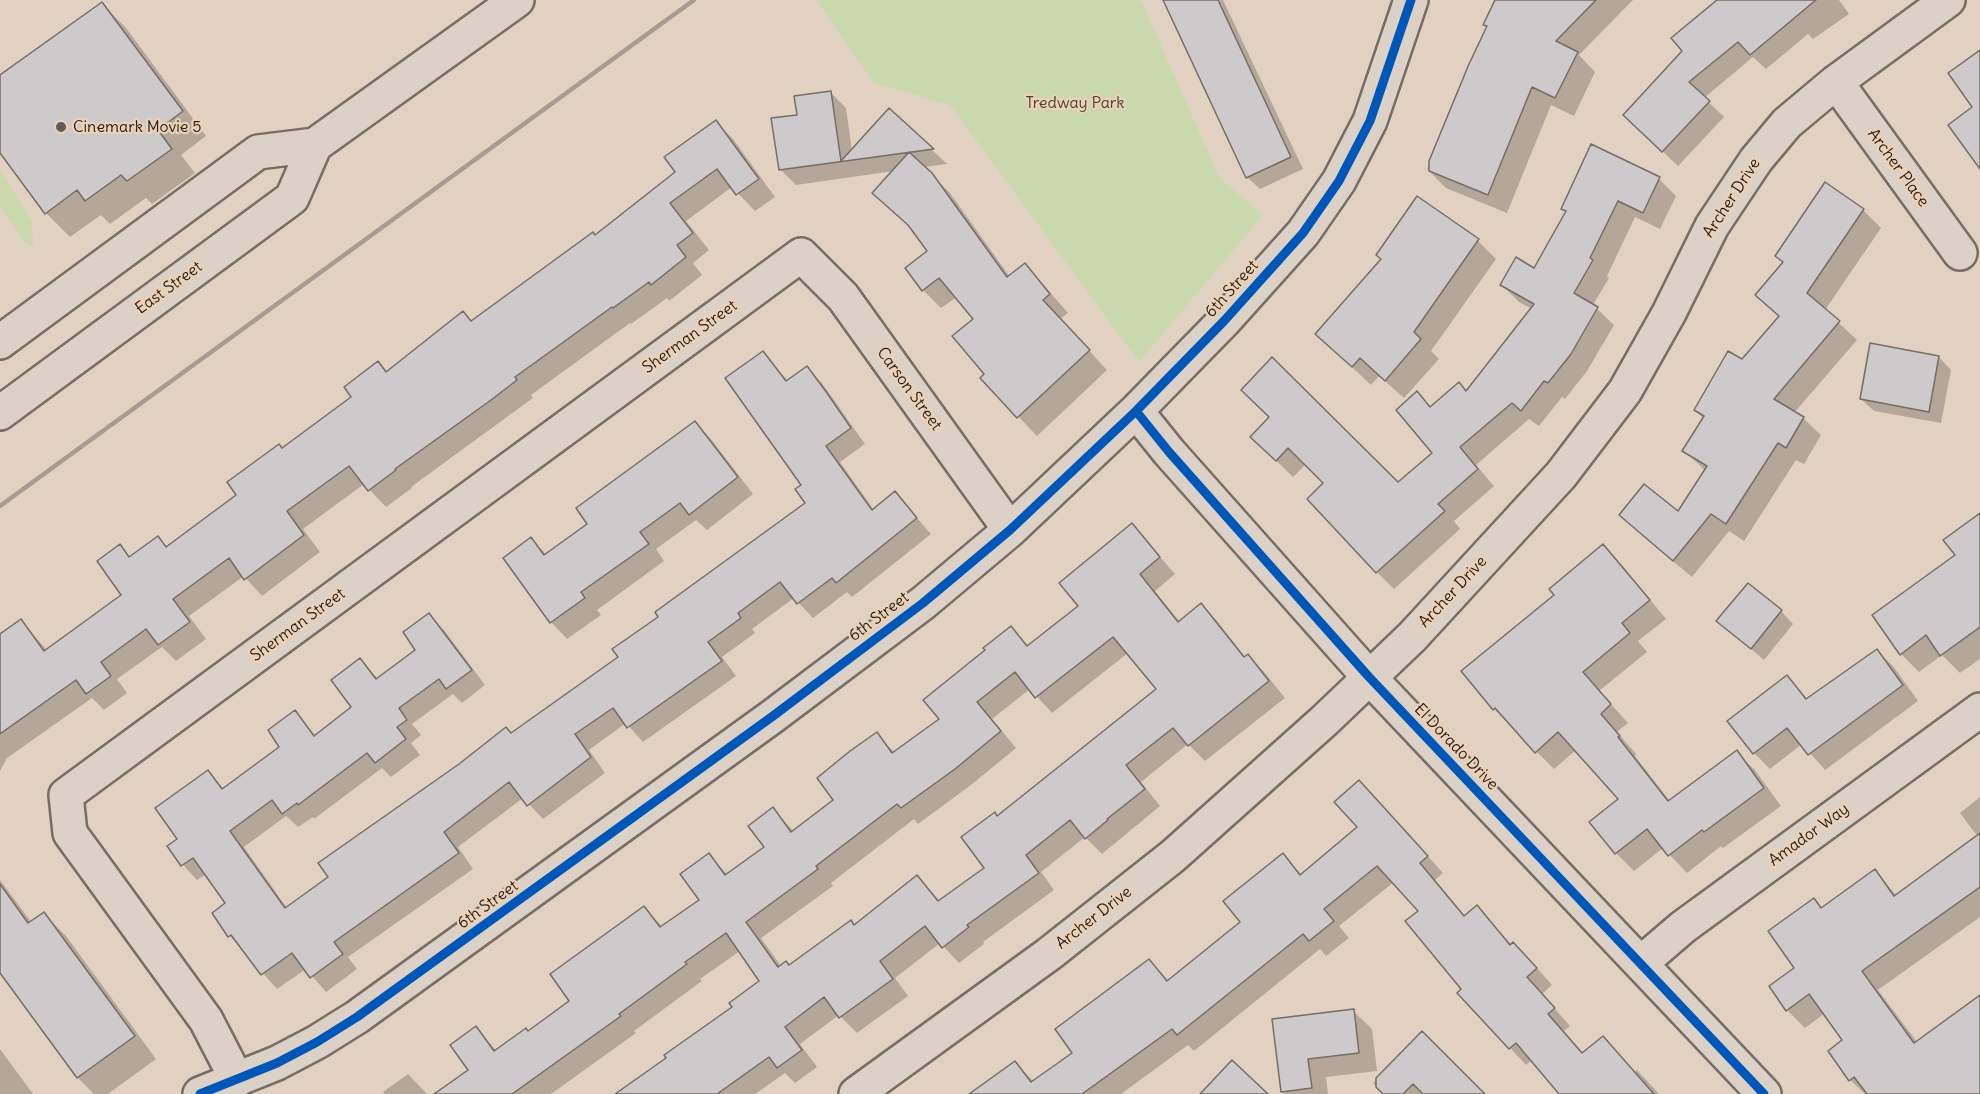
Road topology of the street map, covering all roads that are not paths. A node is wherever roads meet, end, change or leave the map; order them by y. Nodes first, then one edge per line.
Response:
1 (517, 0) edge
2 (1411, 0) edge
3 (1948, 0) edge
4 (1836, 82) junction
5 (315, 145) junction
6 (1960, 253) dead end
7 (801, 255) joint
8 (0, 342) edge
9 (1136, 411) junction
10 (0, 413) edge
11 (1010, 530) junction
12 (1369, 677) junction
13 (1980, 710) edge
14 (1641, 963) junction
15 (237, 1080) junction
16 (200, 1094) edge
17 (856, 1094) edge
18 (1764, 1094) edge

1 - 5 street
2 - 9 street, 6th Street
3 - 4 street, Archer Drive
4 - 6 street, Archer Place
4 - 12 street, Archer Drive
5 - 8 street
5 - 10 street, East Street
7 - 11 street, Carson Street
7 - 15 street, Sherman Street
9 - 11 street, 6th Street
9 - 12 street, El Dorado Drive
11 - 15 street, 6th Street
12 - 14 street, El Dorado Drive
12 - 17 street, Archer Drive
13 - 14 street, Amador Way
14 - 18 street, El Dorado Drive
15 - 16 street, 6th Street

